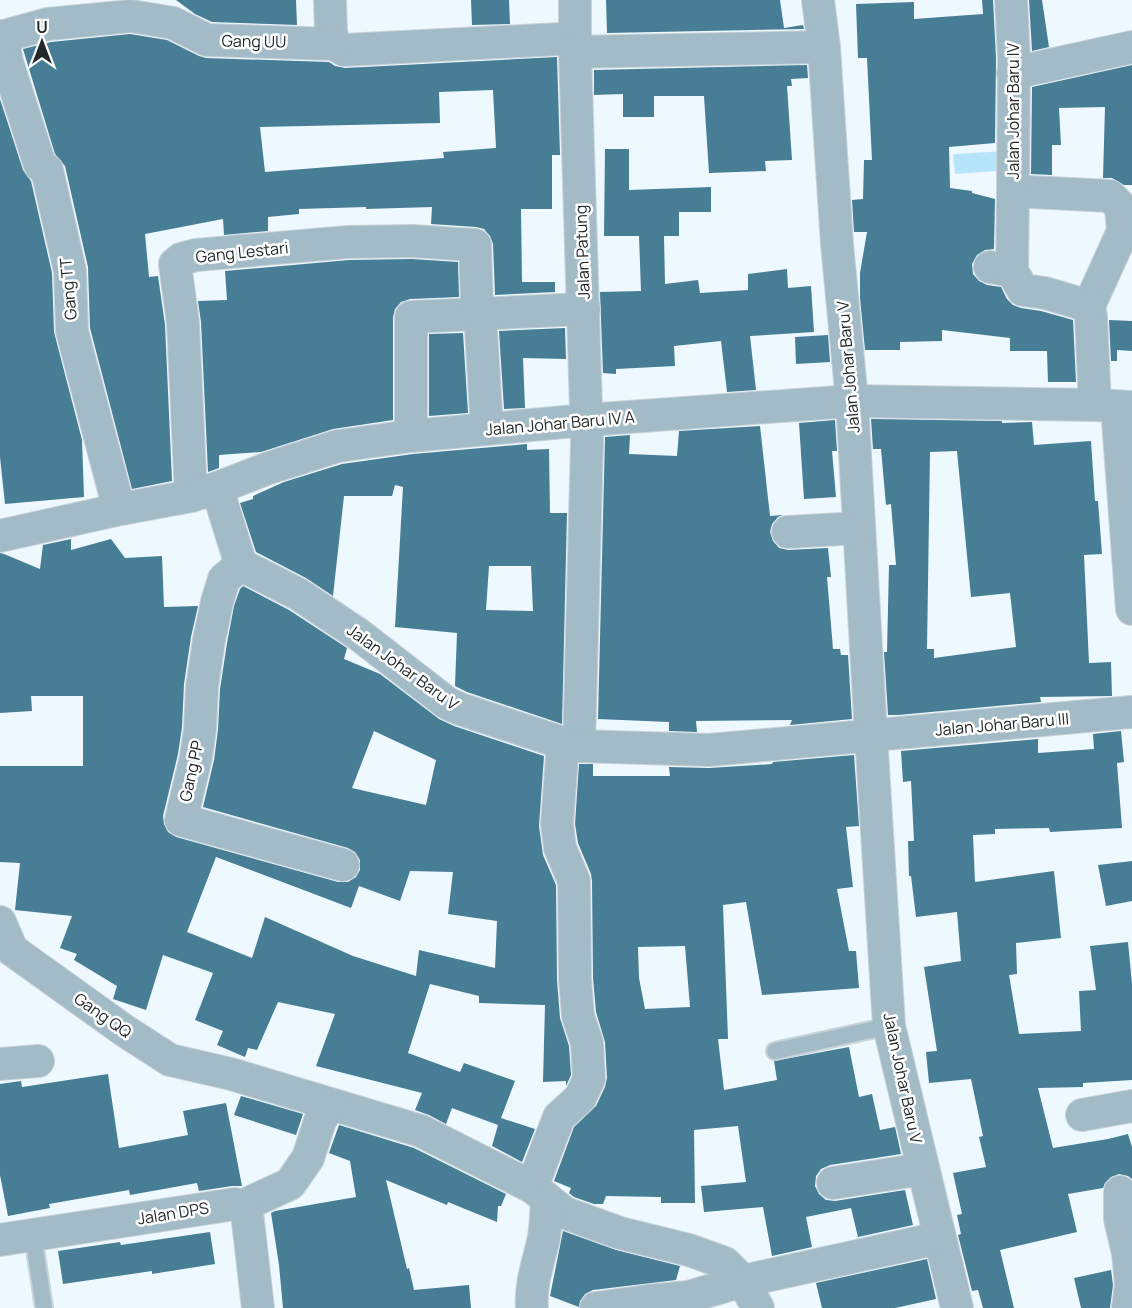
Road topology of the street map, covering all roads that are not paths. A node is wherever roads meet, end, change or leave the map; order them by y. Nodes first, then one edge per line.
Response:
1 (330, 0) edge
2 (575, 0) edge
3 (818, 0) edge
4 (1011, 0) edge
5 (1, 37) edge
6 (334, 44) junction
7 (573, 47) junction
8 (824, 47) junction
9 (1132, 47) edge
10 (1014, 73) junction
11 (1013, 191) junction
12 (1089, 306) junction
13 (584, 309) junction
14 (480, 313) junction
15 (852, 401) junction
16 (1115, 406) edge
17 (587, 420) junction
18 (487, 429) junction
19 (411, 436) junction
20 (204, 492) junction
21 (119, 509) junction
22 (859, 528) junction
23 (788, 532) dead end
24 (0, 536) edge
25 (241, 566) junction
26 (1132, 609) edge
27 (1132, 712) edge
28 (871, 735) junction
29 (571, 744) junction
30 (343, 865) dead end
31 (0, 922) edge
32 (6, 960) edge
33 (890, 1026) junction
34 (775, 1052) dead end
35 (38, 1061) dead end
36 (0, 1064) edge
37 (330, 1104) junction
38 (1132, 1106) edge
39 (1082, 1115) dead end
40 (923, 1169) junction
41 (833, 1183) dead end
42 (1120, 1192) dead end
43 (540, 1193) junction
44 (242, 1206) junction
45 (33, 1235) junction
46 (939, 1238) junction
47 (0, 1240) edge
48 (743, 1281) junction
49 (44, 1308) edge
50 (258, 1308) edge
51 (531, 1308) edge
52 (596, 1308) edge
53 (758, 1308) edge
54 (957, 1308) edge
55 (1128, 1308) edge

1 - 6 street
2 - 7 street, Jalan Patung
3 - 8 street, Jalan Johar Baru V
4 - 10 street, Jalan Johar Baru IV
5 - 6 street, Gang UU
5 - 21 street, Gang TT
6 - 7 street
7 - 8 street
7 - 13 street, Jalan Patung
8 - 15 street, Jalan Johar Baru V
9 - 10 street
10 - 11 street, Jalan Johar Baru IV
11 - 12 street
11 - 12 street, Jalan Johar Baru IV
12 - 16 street, Jalan Johar Baru IV
13 - 14 street
13 - 17 street, Jalan Patung
14 - 18 street, Gang Lestari
14 - 19 street
14 - 20 street, Gang Lestari
15 - 16 street, Jalan Johar Baru IV A
15 - 17 street, Jalan Johar Baru IV A
15 - 22 street, Jalan Johar Baru V
16 - 26 street
17 - 18 street, Jalan Johar Baru IV A
17 - 29 street, Jalan Patung
18 - 19 street, Jalan Johar Baru IV A
19 - 20 street, Jalan Johar Baru IV A
20 - 21 street, Jalan Johar Baru IV A
20 - 25 street
21 - 24 street, Jalan Johar Baru IV A
22 - 23 street
22 - 28 street, Jalan Johar Baru V
25 - 29 street, Jalan Johar Baru V
25 - 30 street, Gang PP
27 - 28 street, Jalan Johar Baru III
28 - 29 street, Jalan Johar Baru V
28 - 33 street, Jalan Johar Baru V
29 - 43 street, Jalan Patung
31 - 32 street, Gang QQ
32 - 37 street, Gang QQ
33 - 34 lane
33 - 40 street, Jalan Johar Baru V
35 - 36 street
37 - 43 street, Gang QQ
37 - 44 street
38 - 39 street
40 - 41 street
40 - 46 street, Jalan Johar Baru V
42 - 55 street
43 - 48 street, Gang QQ
43 - 51 street, Jalan Patung
44 - 45 street, Jalan DPS
44 - 50 street
45 - 47 street, Jalan DPS
45 - 49 lane
46 - 48 street
46 - 54 street, Jalan Johar Baru V
48 - 52 street
48 - 53 street, Gang QQ

